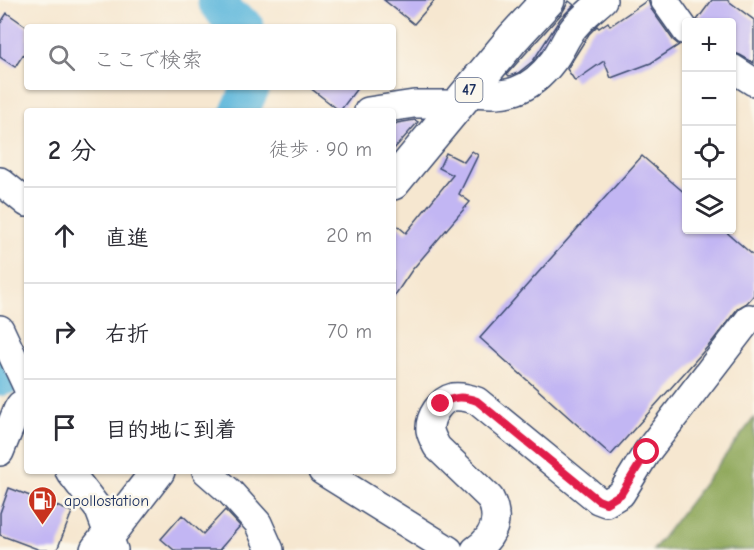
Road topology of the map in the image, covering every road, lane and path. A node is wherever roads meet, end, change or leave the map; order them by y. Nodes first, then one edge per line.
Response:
1 (548, 0) edge
2 (603, 0) edge
3 (664, 0) edge
4 (682, 24) edge
5 (736, 71) edge
6 (754, 82) edge
7 (462, 98) junction
8 (388, 108) edge
9 (396, 179) edge
10 (0, 181) edge
11 (24, 201) edge
12 (750, 318) dead end
13 (0, 329) edge
14 (24, 380) edge
15 (24, 402) edge
16 (0, 452) edge
17 (71, 474) edge
18 (156, 474) edge
19 (210, 474) edge
20 (327, 474) edge
21 (106, 545) edge
22 (270, 550) edge
23 (449, 550) edge
24 (475, 550) edge

1 - 7 main road, 47
2 - 7 street
3 - 4 street
5 - 6 street
7 - 8 street
7 - 9 main road, 47
10 - 11 street
12 - 24 street
13 - 14 street
15 - 16 street
17 - 21 street
18 - 21 main road
19 - 22 street
20 - 23 street

